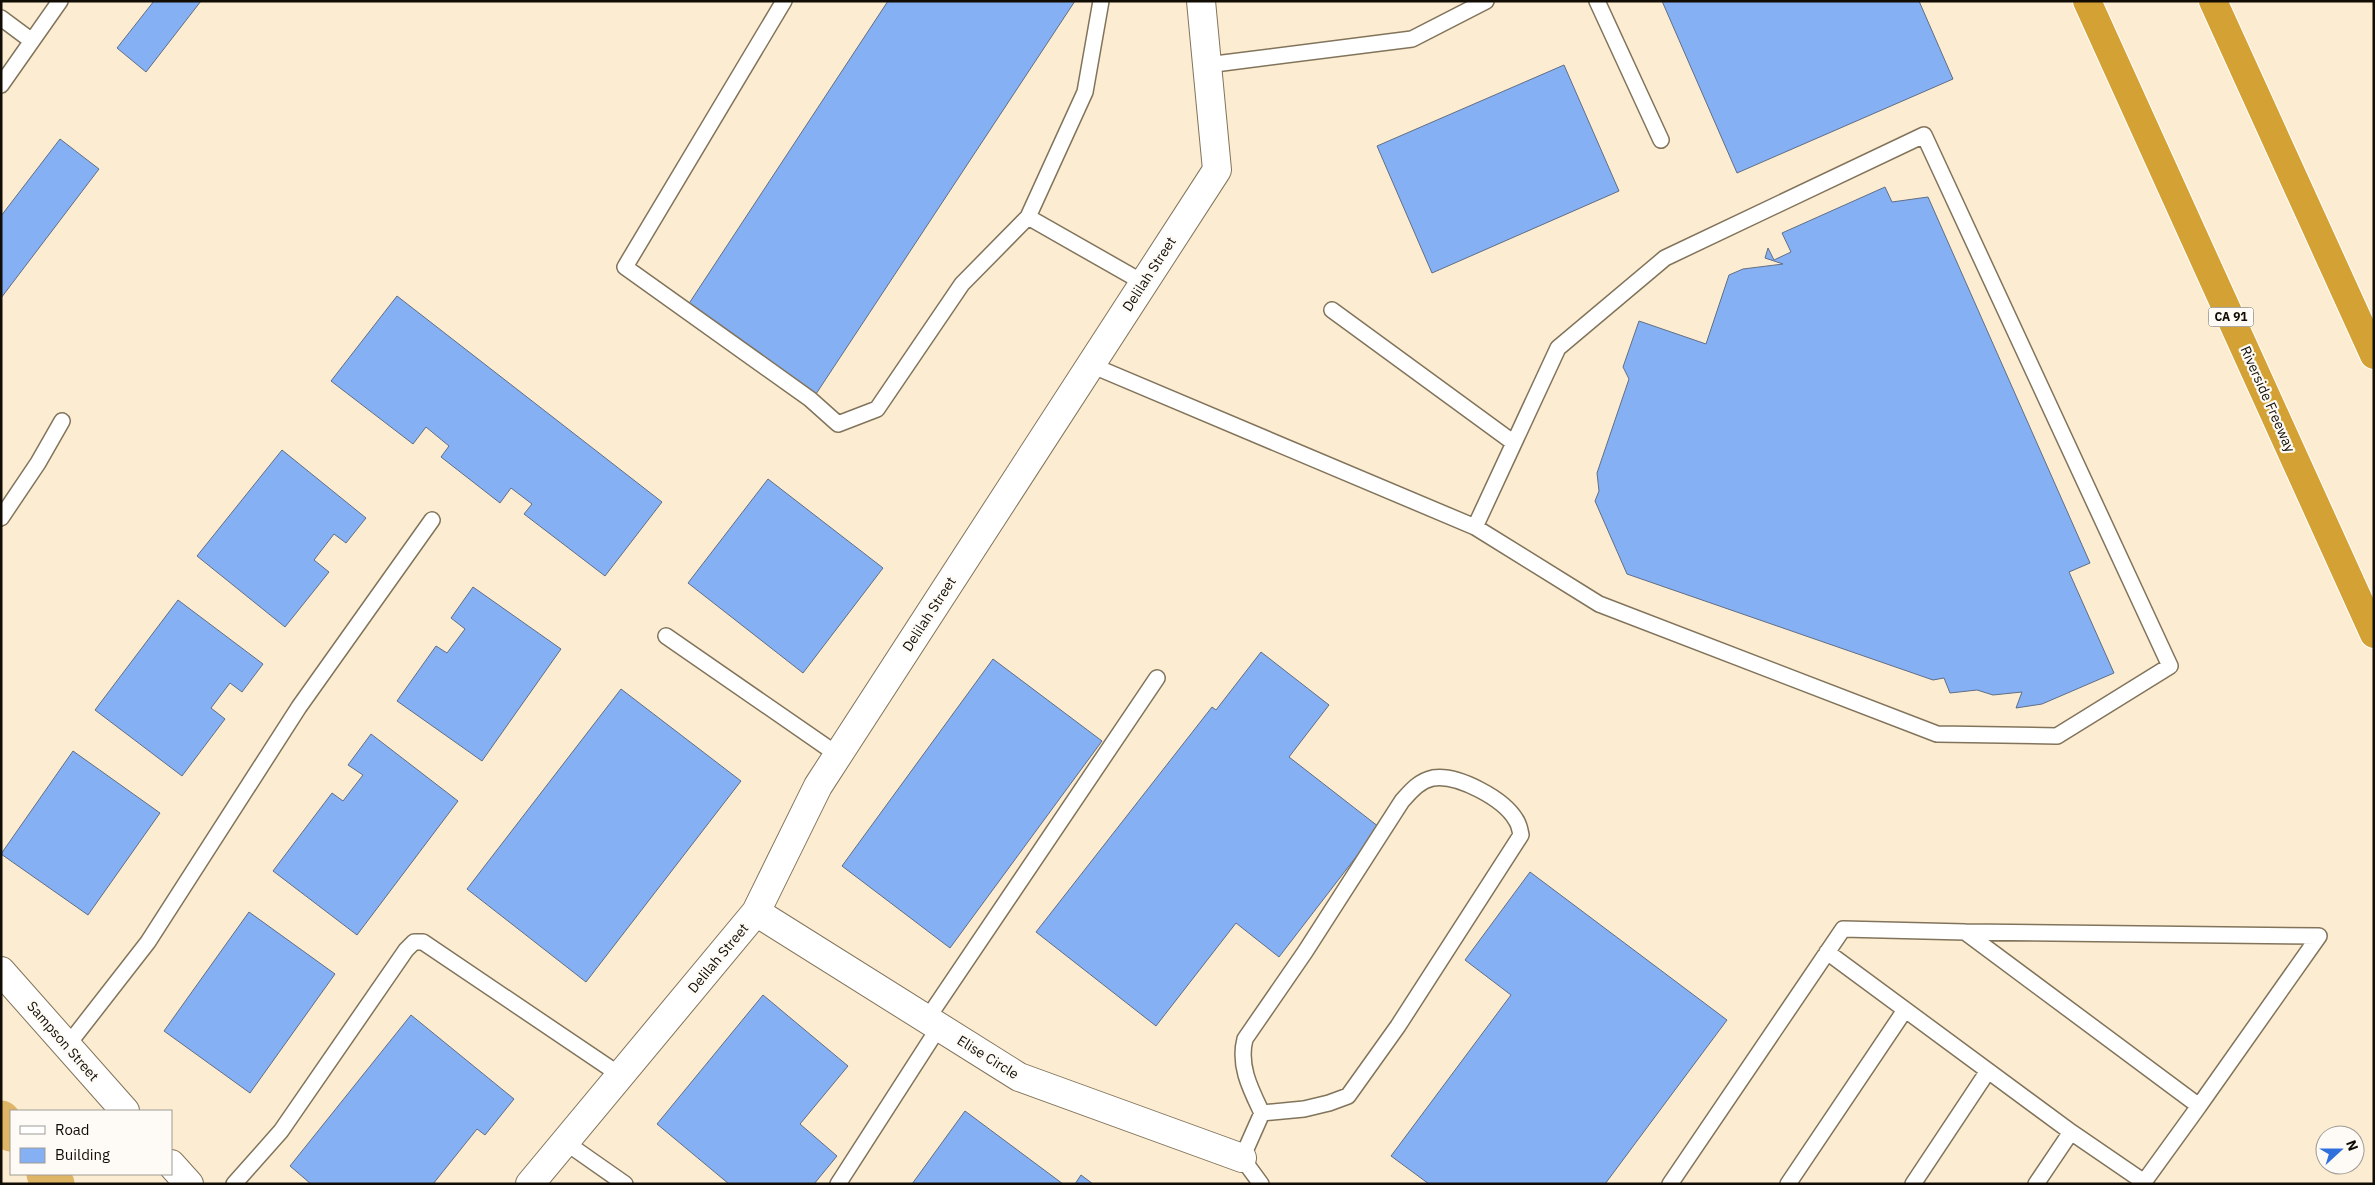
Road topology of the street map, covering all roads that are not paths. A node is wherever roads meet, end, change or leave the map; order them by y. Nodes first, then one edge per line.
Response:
1 (60, 1) edge
2 (784, 1) edge
3 (1101, 1) edge
4 (1201, 1) edge
5 (1486, 1) edge
6 (1597, 1) edge
7 (2087, 1) edge
8 (2213, 1) edge
9 (1, 18) edge
10 (32, 41) junction
11 (1207, 65) junction
12 (1, 84) edge
13 (1661, 140) dead end
14 (1028, 217) junction
15 (1144, 282) junction
16 (1332, 310) dead end
17 (2374, 354) edge
18 (1091, 364) junction
19 (62, 421) dead end
20 (1514, 443) junction
21 (1, 518) edge
22 (432, 520) dead end
23 (1475, 527) junction
24 (2374, 634) edge
25 (666, 636) dead end
26 (1157, 678) dead end
27 (838, 755) junction
28 (756, 912) junction
29 (1965, 932) junction
30 (1827, 952) junction
31 (1, 971) edge
32 (1905, 1010) junction
33 (933, 1023) junction
34 (67, 1046) junction
35 (1988, 1071) junction
36 (620, 1075) junction
37 (2199, 1106) junction
38 (124, 1110) edge
39 (1262, 1113) junction
40 (2071, 1132) junction
41 (565, 1142) junction
42 (1242, 1158) junction
43 (172, 1165) edge
44 (189, 1184) edge
45 (234, 1184) edge
46 (530, 1184) edge
47 (626, 1184) edge
48 (838, 1184) edge
49 (1261, 1184) edge
50 (1670, 1184) edge
51 (1788, 1184) edge
52 (1913, 1184) edge
53 (2036, 1184) edge

1 - 10 lane
2 - 14 lane
3 - 14 lane
4 - 11 street, Delilah Street
5 - 11 lane
6 - 13 lane
7 - 24 highway, Riverside Freeway / CA 91
8 - 17 highway
9 - 10 lane
10 - 12 lane
11 - 15 street, Delilah Street
14 - 15 lane
15 - 18 street, Delilah Street
16 - 20 lane
18 - 23 lane
18 - 27 street, Delilah Street
19 - 21 lane
20 - 23 lane
20 - 23 lane
22 - 34 lane
25 - 27 lane
26 - 33 lane
27 - 28 street, Delilah Street
28 - 33 street, Elise Circle
28 - 36 street, Delilah Street
29 - 30 lane
29 - 37 lane
29 - 37 lane
30 - 32 lane
30 - 50 lane
31 - 34 street, Sampson Street
32 - 35 lane
32 - 51 lane
33 - 42 street, Elise Circle
33 - 48 lane
34 - 38 street, Sampson Street
35 - 40 lane
35 - 52 lane
36 - 41 street, Delilah Street
36 - 45 lane
37 - 40 lane
39 - 39 lane
39 - 42 lane
40 - 53 lane
41 - 46 street, Delilah Street
41 - 47 lane
42 - 49 lane
43 - 44 street

